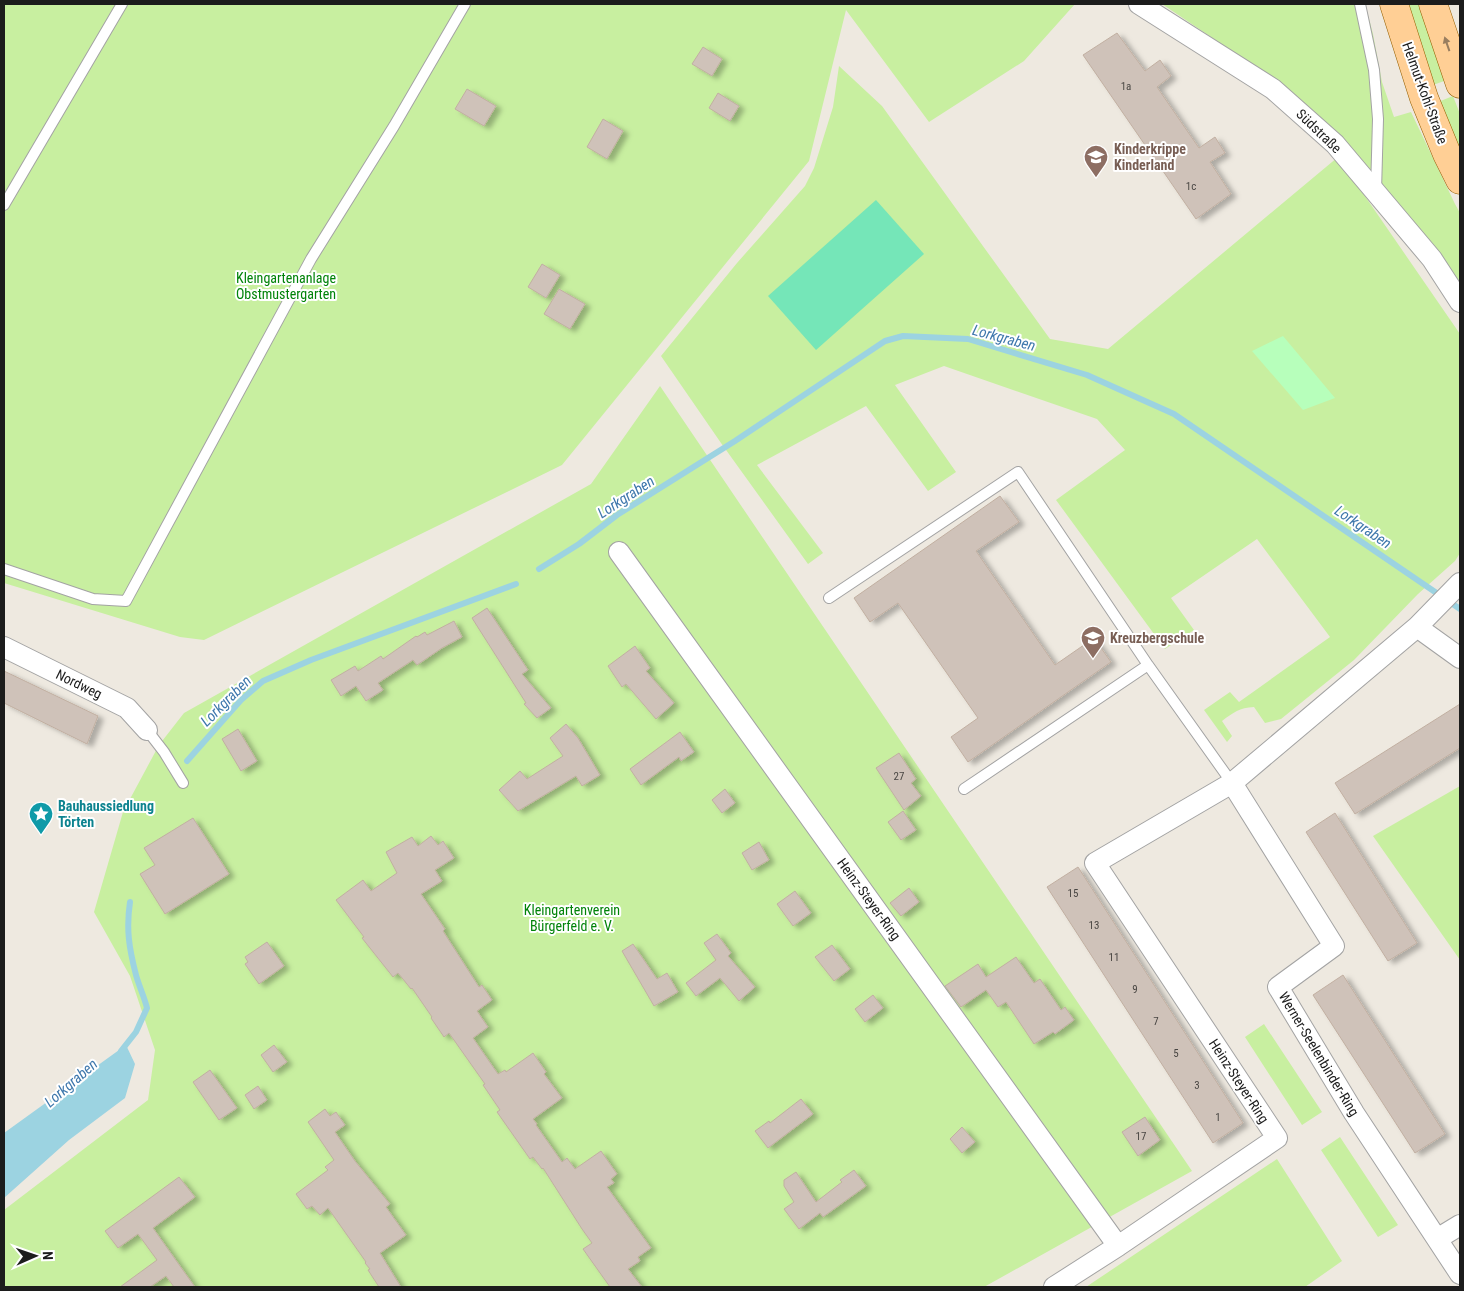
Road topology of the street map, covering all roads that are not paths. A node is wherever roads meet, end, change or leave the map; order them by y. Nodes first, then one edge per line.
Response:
1 (122, 4) edge
2 (465, 4) edge
3 (1138, 4) edge
4 (1360, 4) edge
5 (1394, 4) edge
6 (1433, 4) edge
7 (1460, 84) edge
8 (1460, 180) edge
9 (1376, 194) junction
10 (4, 205) edge
11 (1460, 302) edge
12 (619, 552) dead end
13 (4, 569) edge
14 (1460, 583) edge
15 (829, 598) dead end
16 (1417, 628) junction
17 (4, 647) edge
18 (1460, 658) edge
19 (1148, 665) junction
20 (147, 730) joint
21 (183, 783) dead end
22 (1232, 783) junction
23 (964, 789) dead end
24 (1460, 1225) edge
25 (1437, 1239) junction
26 (1118, 1246) junction
27 (1460, 1274) edge
28 (1054, 1287) edge

1 - 10 lane
2 - 13 lane
3 - 9 street, Südstraße
4 - 9 lane
5 - 8 main road, Helmut-Kohl-Straße
7 -> 6 main road
9 - 11 street, Südstraße
12 - 26 street, Heinz-Steyer-Ring
14 - 16 street
15 - 19 lane
16 - 18 street
16 - 22 street
17 - 20 street, Nordweg
19 - 22 lane
19 - 23 lane
20 - 21 lane
22 - 25 street, Werner-Seelenbinder-Ring
22 - 26 street, Heinz-Steyer-Ring
24 - 25 street
25 - 27 street, Werner-Seelenbinder-Ring
26 - 28 street, Heinz-Steyer-Ring

